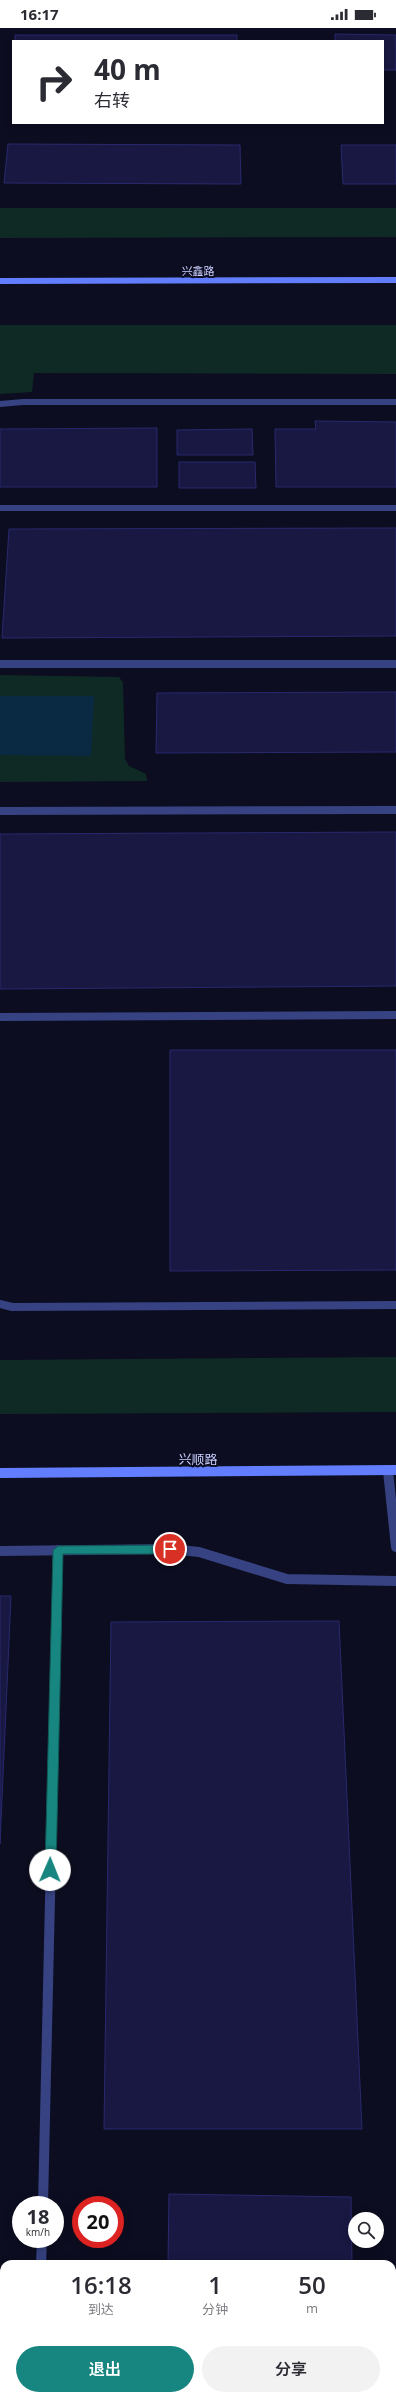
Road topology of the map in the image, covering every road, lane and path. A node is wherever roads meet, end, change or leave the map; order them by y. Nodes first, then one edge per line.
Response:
1 (396, 280) edge
2 (0, 281) edge
3 (396, 402) edge
4 (0, 404) edge
5 (0, 508) edge
6 (396, 508) edge
7 (0, 664) edge
8 (396, 664) edge
9 (396, 810) edge
10 (0, 811) edge
11 (396, 1015) edge
12 (0, 1016) edge
13 (0, 1304) edge
14 (396, 1305) edge
15 (392, 1470) edge
16 (0, 1473) edge
17 (396, 1547) edge
18 (58, 1550) junction
19 (0, 1551) edge
20 (396, 1581) edge
21 (43, 2196) edge
22 (42, 2248) edge
23 (41, 2260) edge

1 - 2 main road, 兴鑫路
3 - 4 lane
5 - 6 lane
7 - 8 lane
9 - 10 lane
11 - 12 lane
13 - 14 lane
15 - 16 main road, 兴顺路
15 - 17 lane
18 - 19 lane
18 - 20 lane
18 - 21 lane
22 - 23 lane

